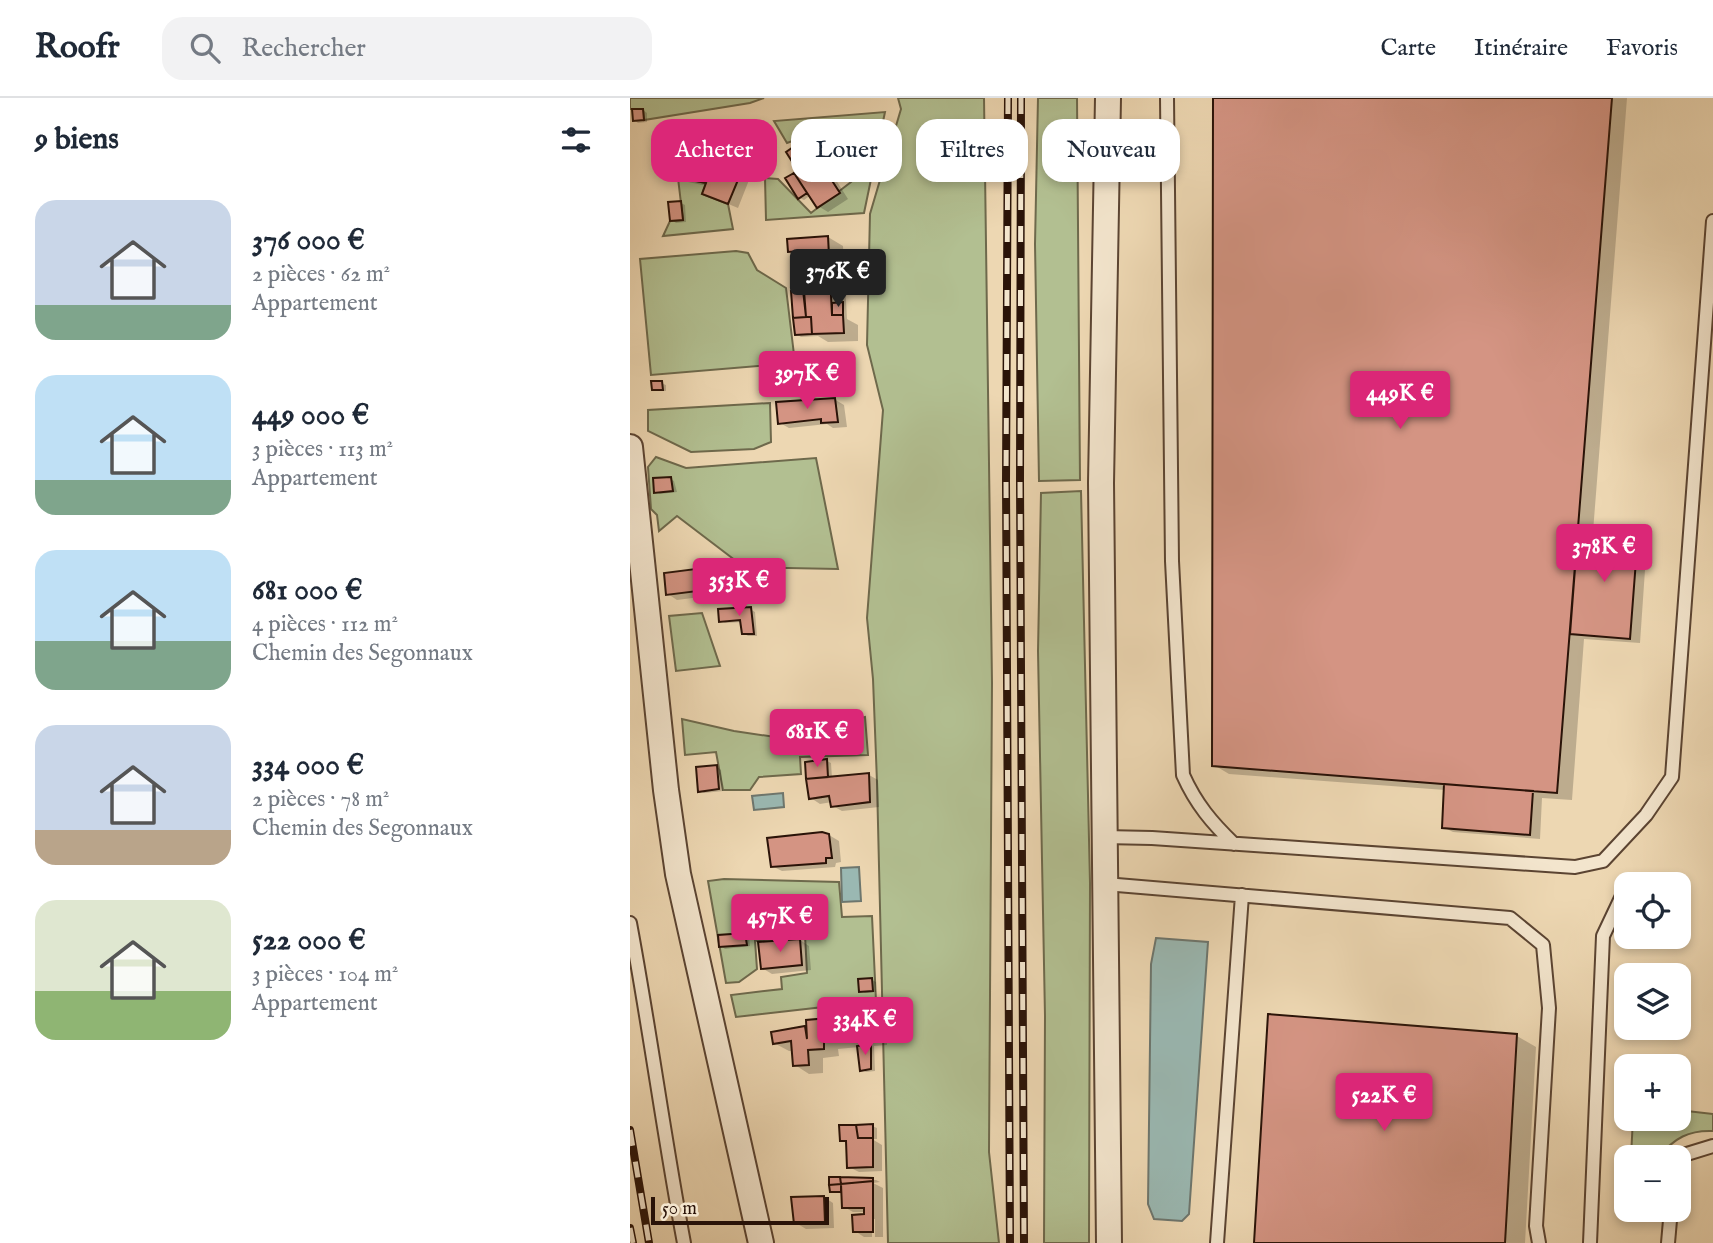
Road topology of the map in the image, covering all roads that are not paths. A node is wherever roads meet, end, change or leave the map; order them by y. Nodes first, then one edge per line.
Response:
1 (1108, 98) edge
2 (1167, 98) edge
3 (1713, 221) edge
4 (630, 447) edge
5 (1104, 837) junction
6 (1234, 844) junction
7 (1105, 884) junction
8 (1241, 895) junction
9 (1614, 913) edge
10 (630, 923) edge
11 (1713, 1146) edge
12 (1691, 1153) edge
13 (1670, 1222) edge
14 (684, 1243) edge
15 (761, 1243) edge
16 (1109, 1243) edge
17 (1217, 1243) edge
18 (1539, 1243) edge
19 (1590, 1243) edge
20 (1668, 1243) edge

1 - 5 street
2 - 6 lane
3 - 6 lane
4 - 15 street
5 - 6 lane
5 - 7 street
7 - 8 lane
7 - 16 street
8 - 17 lane
8 - 18 lane
9 - 19 lane
10 - 14 lane
11 - 12 lane
13 - 20 lane

